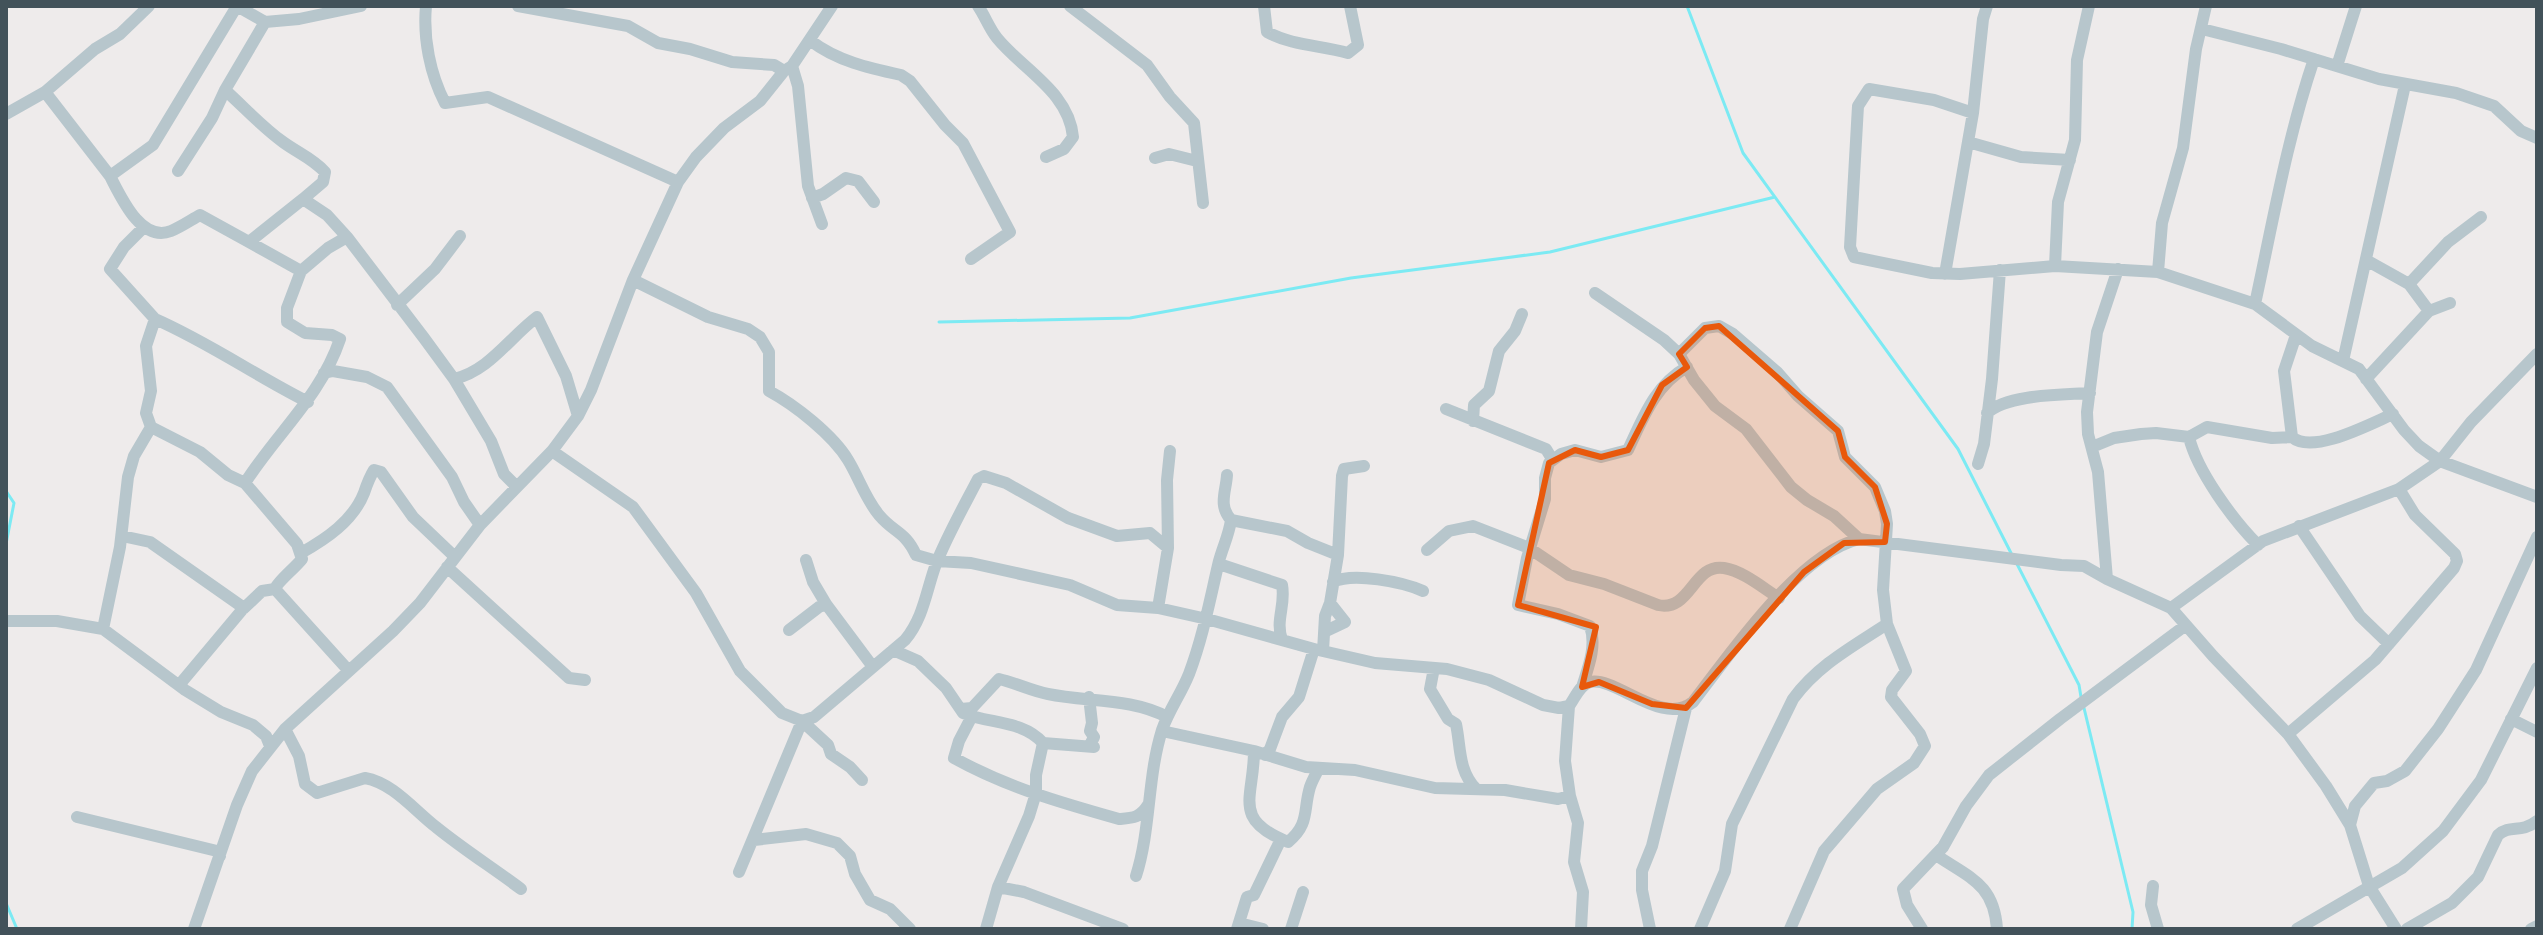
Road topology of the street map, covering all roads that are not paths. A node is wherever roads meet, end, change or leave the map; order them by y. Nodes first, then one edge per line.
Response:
1 (149, 6) edge
2 (237, 6) edge
3 (361, 6) edge
4 (426, 6) edge
5 (518, 6) edge
6 (832, 6) edge
7 (978, 6) edge
8 (1070, 6) edge
9 (1264, 6) edge
10 (1350, 6) edge
11 (1987, 6) edge
12 (2089, 6) edge
13 (2206, 6) edge
14 (2356, 6) edge
15 (564, 10) edge
16 (265, 22) junction
17 (2202, 29) junction
18 (811, 41) junction
19 (2314, 59) junction
20 (2337, 66) junction
21 (788, 69) junction
22 (2405, 85) junction
23 (225, 90) junction
24 (45, 92) junction
25 (1973, 113) junction
26 (6, 114) edge
27 (2537, 138) edge
28 (1968, 142) junction
29 (1046, 157) dead end
30 (1155, 158) dead end
31 (2070, 160) junction
32 (1197, 161) junction
33 (178, 171) dead end
34 (110, 176) junction
35 (678, 182) junction
36 (812, 198) junction
37 (303, 199) junction
38 (874, 202) dead end
39 (1203, 203) dead end
40 (2481, 217) dead end
41 (822, 224) dead end
42 (143, 228) junction
43 (460, 236) dead end
44 (347, 237) junction
45 (249, 242) junction
46 (971, 259) dead end
47 (2366, 260) junction
48 (2055, 266) junction
49 (2118, 269) junction
50 (2000, 270) junction
51 (301, 271) junction
52 (2158, 272) junction
53 (1945, 274) junction
54 (633, 280) junction
55 (2409, 284) junction
56 (1595, 293) dead end
57 (2450, 303) dead end
58 (2255, 304) junction
59 (397, 305) junction
60 (2429, 311) junction
61 (1522, 314) dead end
62 (155, 319) junction
63 (2296, 335) junction
64 (1679, 354) junction
65 (2537, 354) edge
66 (2343, 361) junction
67 (1687, 367) junction
68 (324, 373) junction
69 (454, 379) junction
70 (2366, 379) junction
71 (2090, 393) junction
72 (308, 402) junction
73 (1446, 409) dead end
74 (1987, 413) junction
75 (2393, 414) junction
76 (578, 416) junction
77 (1473, 421) junction
78 (151, 427) junction
79 (2189, 437) junction
80 (2292, 437) junction
81 (2092, 447) junction
82 (552, 451) junction
83 (1170, 451) dead end
84 (1552, 459) junction
85 (2440, 461) junction
86 (1978, 464) dead end
87 (1364, 466) dead end
88 (1227, 475) dead end
89 (245, 483) junction
90 (516, 486) junction
91 (2399, 489) junction
92 (2537, 497) edge
93 (1231, 520) junction
94 (480, 525) junction
95 (2299, 526) junction
96 (122, 536) junction
97 (2537, 537) edge
98 (1859, 539) junction
99 (1885, 542) junction
100 (2258, 545) junction
101 (1168, 548) junction
102 (1529, 548) junction
103 (1427, 550) dead end
104 (301, 553) junction
105 (1338, 555) junction
106 (806, 560) dead end
107 (937, 561) junction
108 (451, 562) junction
109 (1219, 564) junction
110 (2107, 579) junction
111 (1333, 582) junction
112 (275, 589) junction
113 (1423, 591) dead end
114 (1779, 598) junction
115 (1330, 603) junction
116 (826, 604) junction
117 (244, 608) junction
118 (1158, 608) junction
119 (2171, 608) junction
120 (1207, 619) junction
121 (6, 621) edge
122 (1887, 624) junction
123 (2186, 625) junction
124 (103, 629) junction
125 (789, 630) dead end
126 (1326, 631) junction
127 (1282, 640) junction
128 (2389, 644) junction
129 (893, 650) junction
130 (1319, 650) junction
131 (873, 667) junction
132 (1434, 668) junction
133 (2537, 668) edge
134 (349, 671) junction
135 (585, 680) dead end
136 (180, 684) junction
137 (1582, 687) junction
138 (1089, 697) junction
139 (1569, 706) junction
140 (1686, 708) junction
141 (966, 712) junction
142 (1167, 717) junction
143 (2511, 719) junction
144 (802, 721) junction
145 (285, 729) junction
146 (1162, 731) junction
147 (2537, 732) edge
148 (2288, 734) junction
149 (1043, 743) junction
150 (270, 746) junction
151 (1260, 753) junction
152 (1319, 768) junction
153 (862, 780) dead end
154 (1476, 789) junction
155 (1036, 793) junction
156 (1570, 796) junction
157 (1148, 805) junction
158 (77, 817) dead end
159 (2537, 821) edge
160 (2350, 825) junction
161 (1281, 839) junction
162 (754, 840) junction
163 (1936, 855) junction
164 (220, 856) junction
165 (739, 872) dead end
166 (1136, 876) dead end
167 (2153, 886) dead end
168 (2369, 886) junction
169 (998, 887) junction
170 (521, 889) dead end
171 (1303, 892) dead end
172 (1238, 926) edge
173 (2537, 926) edge
174 (1116, 928) edge
175 (194, 929) edge
176 (910, 929) edge
177 (986, 929) edge
178 (1263, 929) edge
179 (1291, 929) edge
180 (1581, 929) edge
181 (1650, 929) edge
182 (1700, 929) edge
183 (1790, 929) edge
184 (1922, 929) edge
185 (1997, 929) edge
186 (2158, 929) edge
187 (2297, 929) edge
188 (2396, 929) edge
189 (2407, 929) edge
190 (2531, 929) edge

1 - 24 street
2 - 16 street
2 - 34 street
3 - 16 street
4 - 35 street
5 - 15 street
6 - 18 street
7 - 29 street
8 - 32 street
9 - 10 street
11 - 25 street
12 - 31 street
13 - 17 street
14 - 20 street
15 - 21 street
16 - 23 street
17 - 19 street
17 - 52 street
18 - 21 street
18 - 46 street
19 - 20 street
19 - 58 street
20 - 22 street
21 - 35 street
21 - 36 street
22 - 27 street
22 - 47 street
23 - 33 street
23 - 37 street
24 - 26 street
24 - 34 street
25 - 28 street
25 - 53 street
28 - 31 street
28 - 53 street
30 - 32 street
31 - 48 street
32 - 39 street
34 - 42 street
35 - 54 street
36 - 38 street
36 - 41 street
37 - 44 street
37 - 45 street
40 - 55 street
42 - 45 street
42 - 62 street
43 - 59 street
44 - 51 street
44 - 59 street
45 - 51 street
47 - 55 street
47 - 66 street
48 - 49 street
48 - 50 street
49 - 52 street
49 - 71 street
50 - 53 street
50 - 74 street
51 - 68 street
52 - 58 street
54 - 76 street
54 - 107 street
55 - 60 street
56 - 64 street
57 - 60 street
58 - 63 street
59 - 69 street
60 - 70 street
61 - 77 street
62 - 72 street
62 - 78 street
63 - 66 street
63 - 80 street
64 - 67 street
64 - 99 street
65 - 85 street
66 - 70 street
67 - 84 street
67 - 98 street
68 - 72 street
68 - 94 street
69 - 76 street
69 - 90 street
70 - 75 street
71 - 74 street
71 - 81 street
72 - 89 street
73 - 77 street
74 - 86 street
75 - 80 street
75 - 85 street
76 - 82 street
77 - 84 street
78 - 89 street
78 - 96 street
79 - 80 street
79 - 81 street
79 - 100 street
81 - 110 street
82 - 90 street
82 - 144 street
83 - 101 street
84 - 102 street
85 - 91 street
85 - 92 street
87 - 105 street
88 - 93 street
89 - 104 street
90 - 94 street
91 - 95 street
91 - 128 street
93 - 105 street
93 - 109 street
94 - 108 street
95 - 100 street
95 - 128 street
96 - 117 street
96 - 124 street
97 - 160 street
98 - 99 street
98 - 114 street
99 - 110 street
99 - 122 street
100 - 119 street
101 - 107 street
101 - 118 street
102 - 103 street
102 - 114 street
102 - 137 street
104 - 108 street
104 - 112 street
105 - 111 street
106 - 116 street
107 - 118 street
107 - 129 street
108 - 134 street
108 - 135 street
109 - 120 street
109 - 127 street
110 - 119 street
111 - 113 street
111 - 115 street
112 - 117 street
112 - 134 street
114 - 140 street
115 - 126 street
115 - 126 street
116 - 125 street
116 - 131 street
117 - 136 street
118 - 120 street
119 - 123 street
120 - 127 street
120 - 142 street
121 - 124 street
122 - 182 street
122 - 183 street
123 - 148 street
123 - 163 street
124 - 136 street
126 - 130 street
127 - 130 street
128 - 148 street
129 - 131 street
129 - 141 street
130 - 132 street
130 - 151 street
131 - 144 street
132 - 139 street
132 - 154 street
133 - 143 street
134 - 145 street
136 - 150 street
137 - 139 street
137 - 140 street
138 - 141 street
138 - 142 street
138 - 149 street
139 - 156 street
140 - 181 street
141 - 149 street
141 - 155 street
142 - 146 street
143 - 147 street
143 - 168 street
144 - 153 street
144 - 162 street
145 - 150 street
145 - 170 street
146 - 151 street
146 - 157 street
148 - 160 street
149 - 155 street
150 - 164 street
151 - 152 street
151 - 161 street
152 - 154 street
152 - 161 street
154 - 156 street
155 - 157 street
155 - 169 street
156 - 180 street
157 - 166 street
158 - 164 street
159 - 189 street
160 - 168 street
161 - 172 street
162 - 165 street
162 - 176 street
163 - 184 street
163 - 185 street
164 - 175 street
167 - 186 street
168 - 187 street
168 - 188 street
169 - 174 street
169 - 177 street
171 - 179 street
172 - 178 street
173 - 190 street

